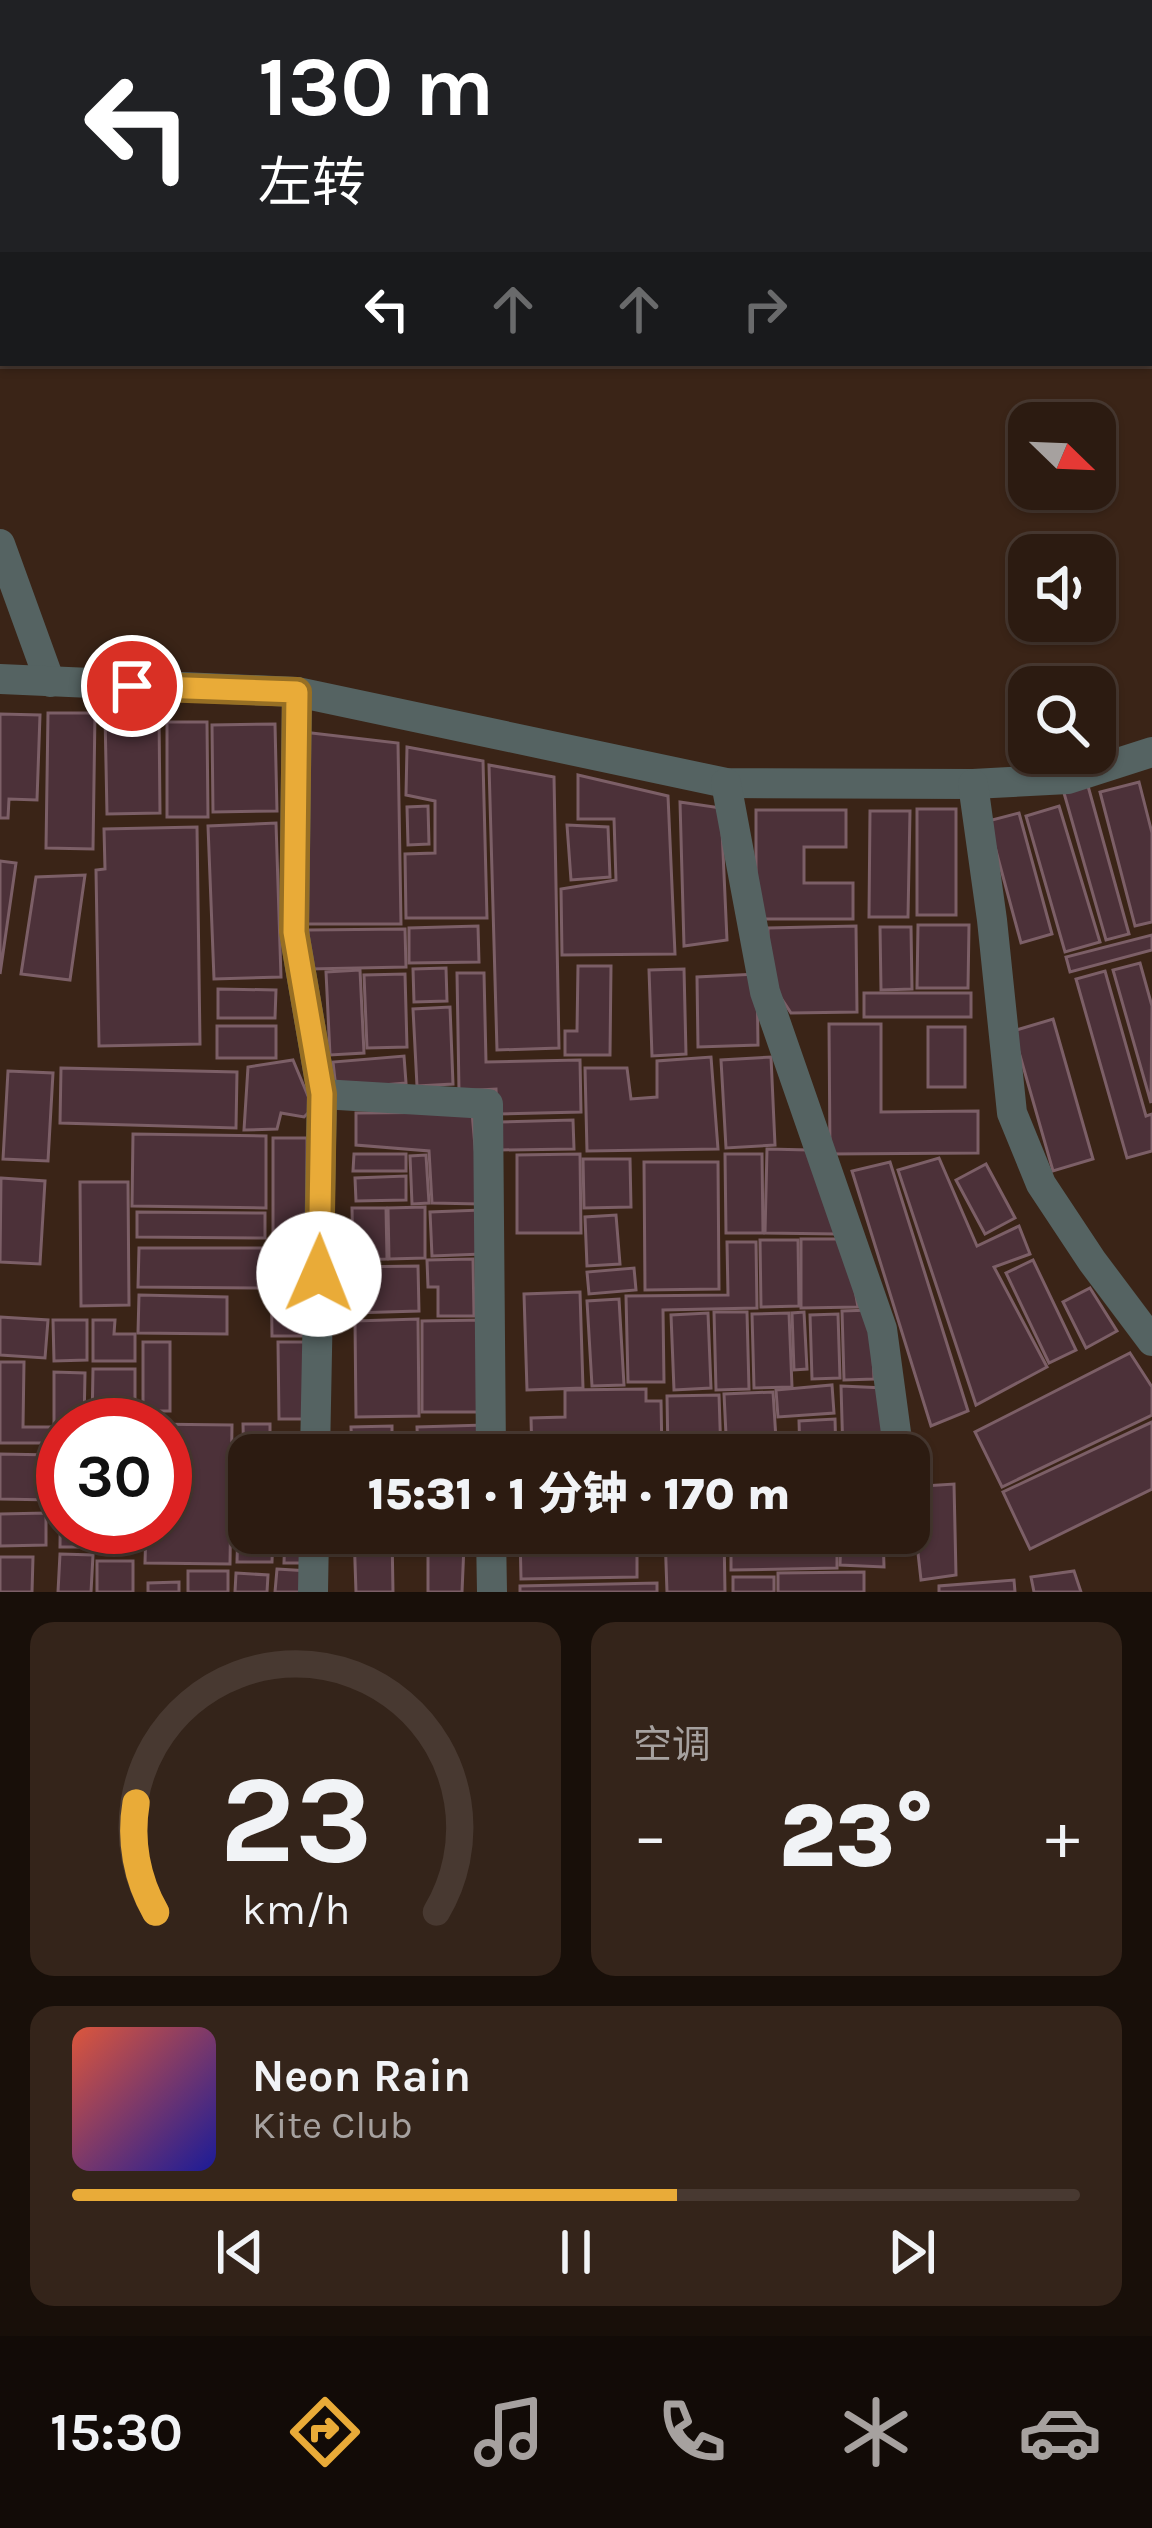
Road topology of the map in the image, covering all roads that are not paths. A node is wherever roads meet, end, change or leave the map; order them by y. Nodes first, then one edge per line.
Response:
1 (0, 544) edge
2 (0, 679) edge
3 (50, 682) junction
4 (297, 692) junction
5 (1152, 752) edge
6 (726, 783) junction
7 (973, 784) junction
8 (322, 1094) junction
9 (1152, 1341) edge
10 (315, 1434) edge
11 (491, 1434) edge
12 (896, 1434) edge
13 (314, 1554) edge
14 (491, 1554) edge
15 (313, 1592) edge
16 (492, 1592) edge

1 - 3 street
2 - 3 street
3 - 4 street
4 - 6 street
4 - 8 street
5 - 7 street
6 - 7 street
6 - 12 street
7 - 9 street
8 - 10 street
8 - 11 street
13 - 15 street
14 - 16 street

